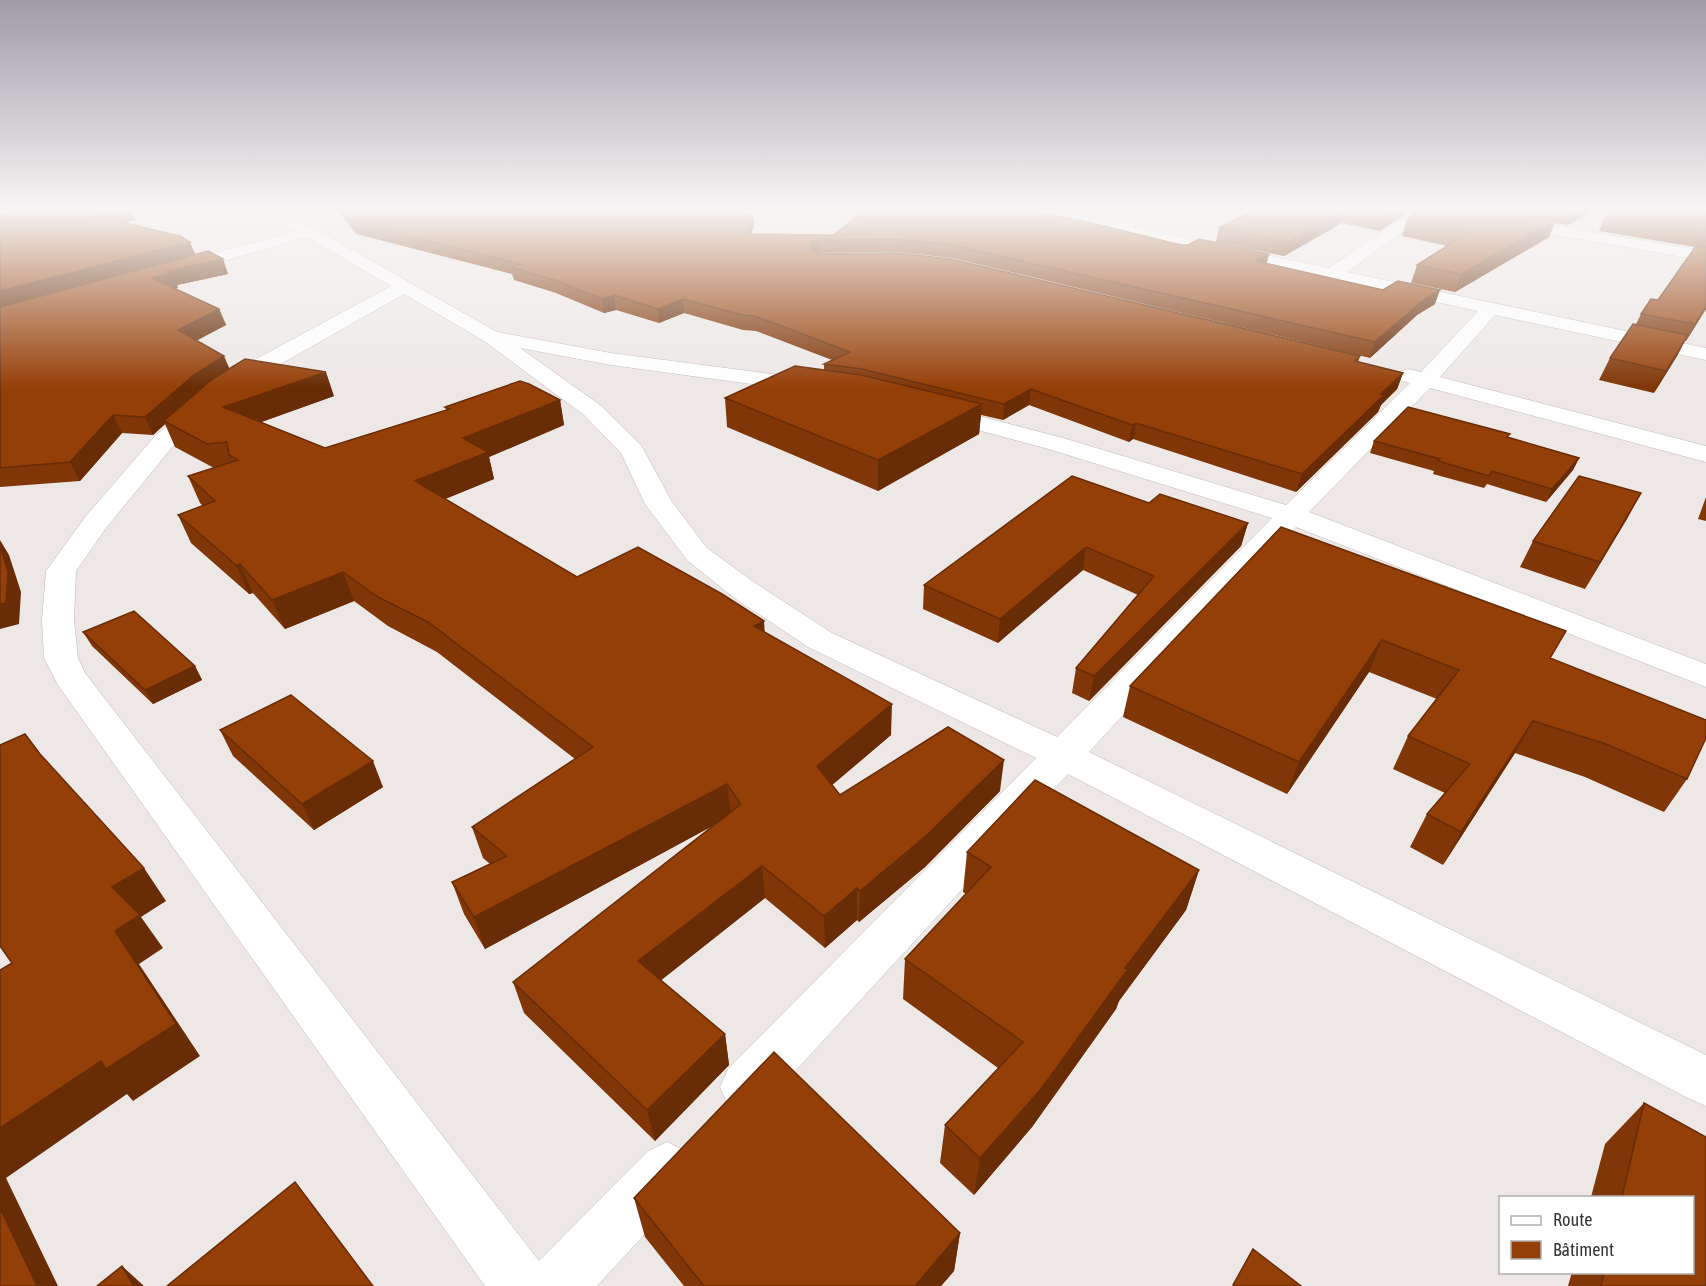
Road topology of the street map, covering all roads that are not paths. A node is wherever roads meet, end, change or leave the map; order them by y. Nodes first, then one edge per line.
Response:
1 (179, 268) edge
2 (373, 268) edge
3 (1298, 268) edge
4 (1342, 268) edge
5 (161, 273) edge
6 (1331, 275) junction
7 (405, 286) junction
8 (1491, 308) junction
9 (491, 337) junction
10 (1706, 354) edge
11 (1409, 376) junction
12 (833, 389) edge
13 (912, 406) edge
14 (1706, 454) edge
15 (1291, 515) junction
16 (1706, 676) edge
17 (1063, 756) junction
18 (1706, 1081) edge
19 (521, 1286) edge
20 (556, 1286) edge

1 - 5 street
2 - 7 street
3 - 6 street
4 - 6 street
6 - 8 street
7 - 9 street
7 - 19 street
8 - 10 street
8 - 11 street
9 - 12 street
9 - 17 street
11 - 14 street
11 - 15 street
13 - 15 street
15 - 16 street
15 - 17 street
17 - 18 street
17 - 20 street

